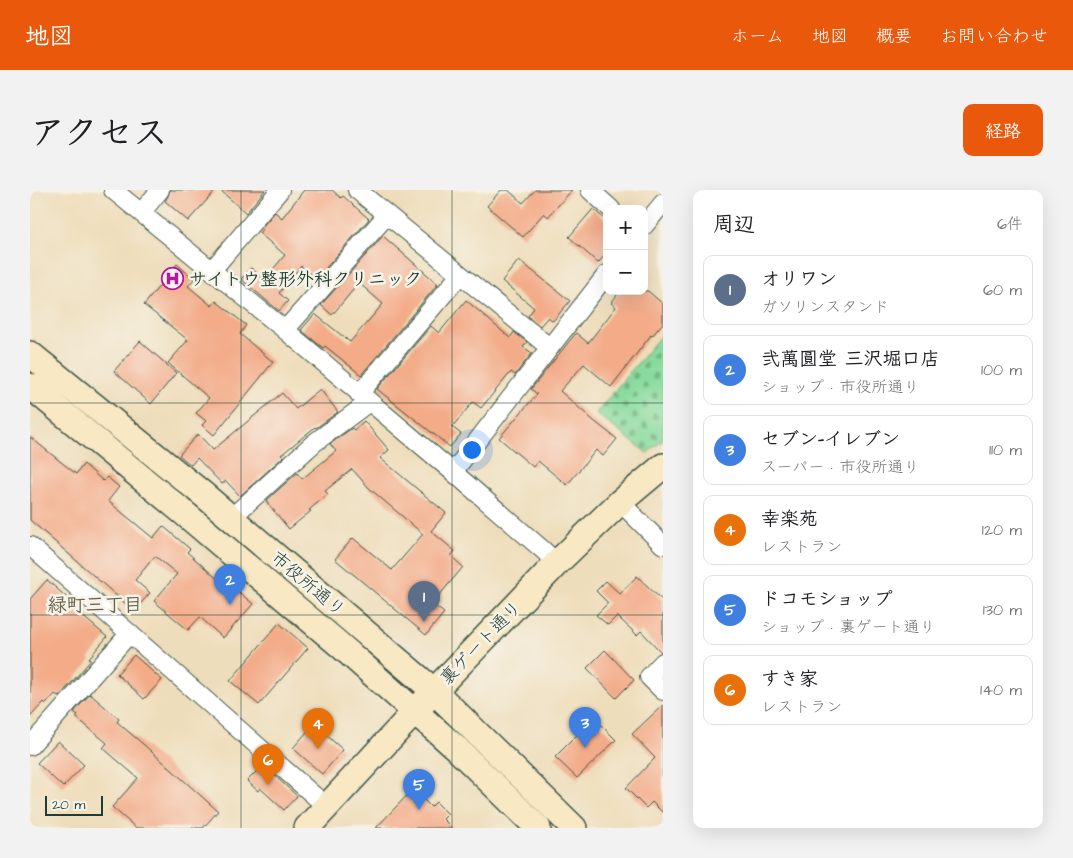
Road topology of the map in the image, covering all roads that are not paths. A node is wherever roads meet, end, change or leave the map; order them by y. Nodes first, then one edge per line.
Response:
1 (113, 190) edge
2 (160, 190) edge
3 (280, 190) edge
4 (357, 190) edge
5 (590, 190) edge
6 (663, 203) edge
7 (607, 205) edge
8 (141, 213) junction
9 (387, 215) junction
10 (648, 221) edge
11 (212, 270) junction
12 (460, 275) junction
13 (603, 279) edge
14 (284, 330) junction
15 (549, 348) junction
16 (30, 354) edge
17 (30, 386) edge
18 (364, 398) junction
19 (663, 466) edge
20 (453, 472) junction
21 (620, 502) junction
22 (231, 518) junction
23 (663, 545) edge
24 (33, 553) edge
25 (557, 563) junction
26 (130, 633) junction
27 (663, 662) edge
28 (434, 691) junction
29 (663, 691) edge
30 (416, 712) junction
31 (30, 746) edge
32 (326, 806) junction
33 (307, 828) edge
34 (538, 828) edge
35 (574, 828) edge

1 - 8 street
2 - 8 street
3 - 11 street
4 - 9 street
5 - 7 street
6 - 10 street
8 - 11 street
9 - 12 street
9 - 14 street
11 - 14 street
12 - 15 street
12 - 18 street
13 - 15 street
14 - 18 street
15 - 20 street
16 - 22 street, 市役所通り
17 - 30 street, 市役所通り
18 - 20 street
18 - 22 street
19 - 21 street, 裏ゲート通り
20 - 25 street
21 - 23 street
21 - 25 street, 裏ゲート通り
22 - 28 street, 市役所通り
24 - 26 street
25 - 28 street, 裏ゲート通り
26 - 31 street
26 - 32 street
27 - 29 street
28 - 30 street, 裏ゲート通り
28 - 35 street, 市役所通り
30 - 32 street, 裏ゲート通り
30 - 34 street, 市役所通り
32 - 33 street, 裏ゲート通り

